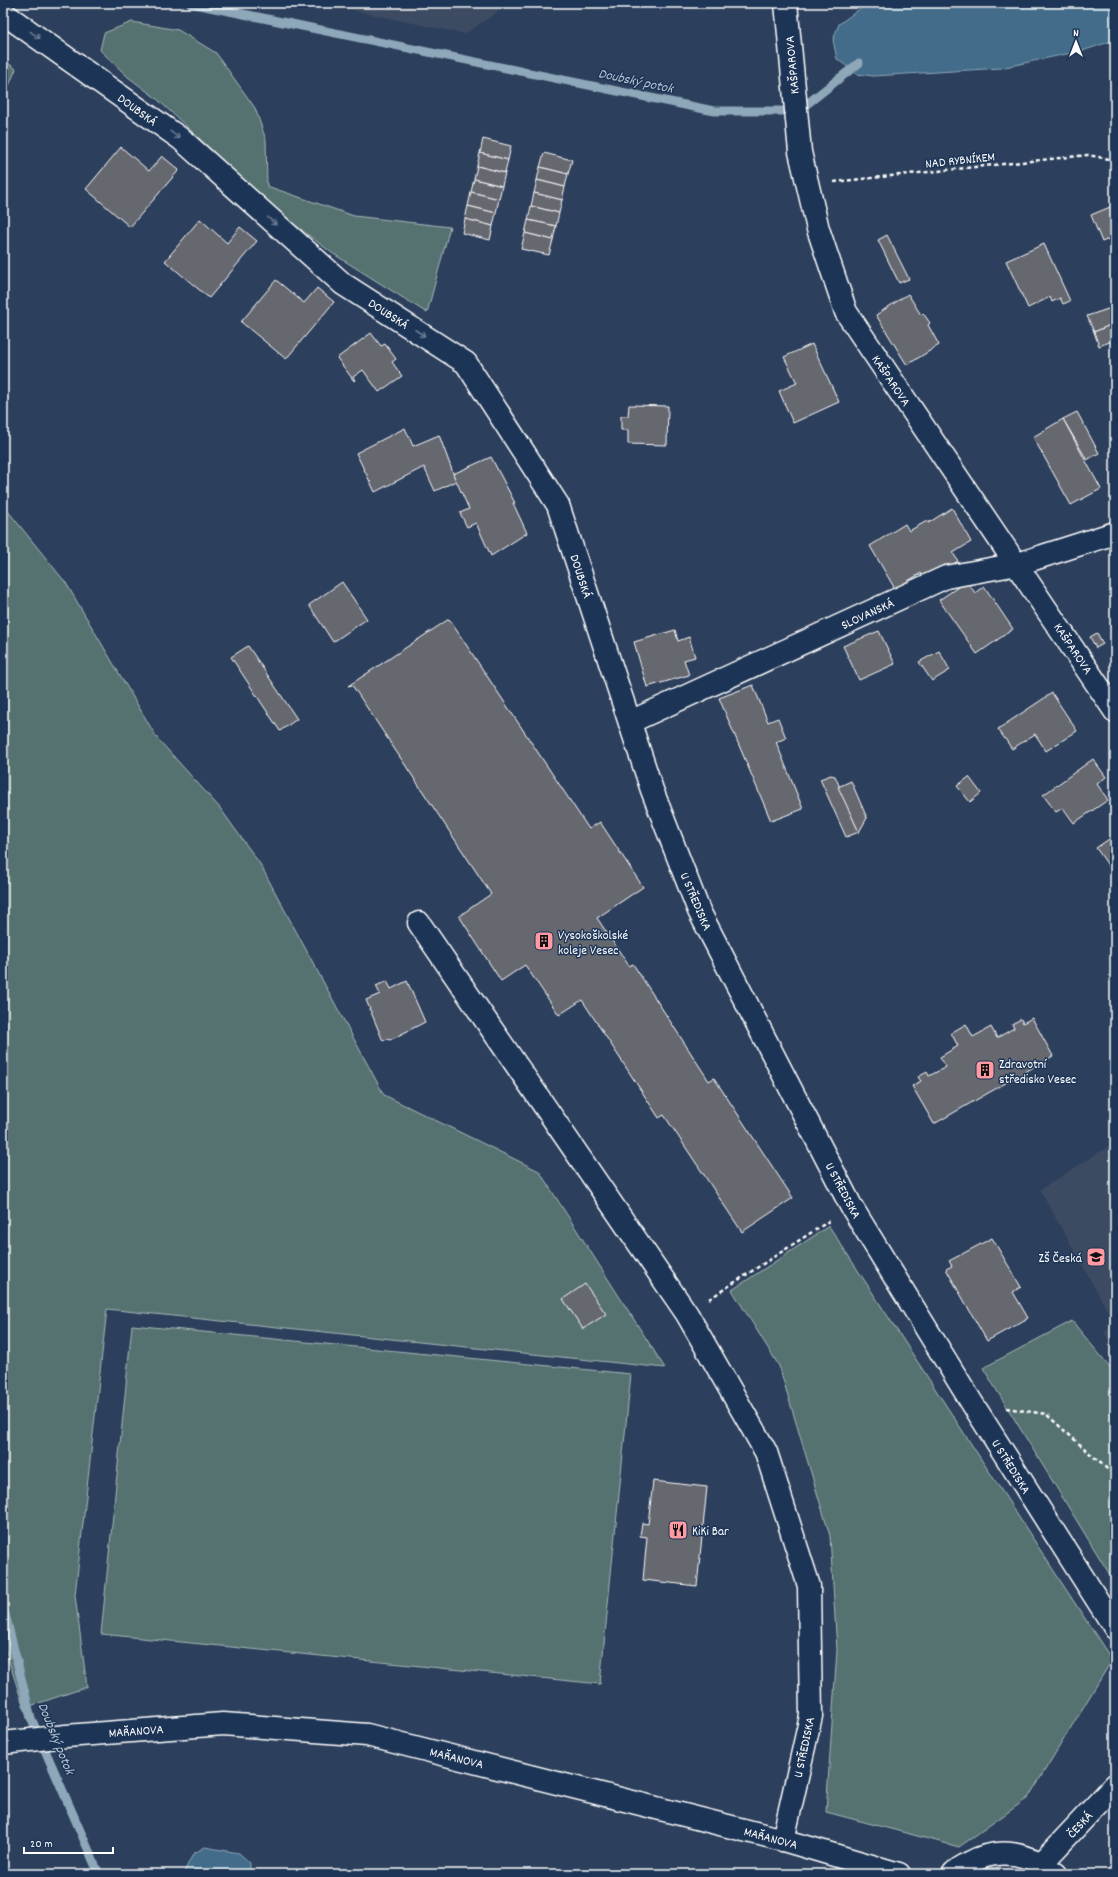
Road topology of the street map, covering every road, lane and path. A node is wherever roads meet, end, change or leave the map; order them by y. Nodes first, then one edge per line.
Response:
1 (786, 3) edge
2 (3, 13) edge
3 (1115, 160) edge
4 (808, 185) junction
5 (1115, 533) edge
6 (1018, 564) junction
7 (1115, 710) edge
8 (630, 722) junction
9 (419, 923) dead end
10 (851, 1206) junction
11 (687, 1314) junction
12 (972, 1403) junction
13 (1115, 1476) edge
14 (1115, 1628) edge
15 (6, 1742) edge
16 (1115, 1785) edge
17 (783, 1840) junction
18 (1049, 1868) edge
19 (899, 1874) edge
20 (953, 1874) edge

1 - 4 street, KAŠPAROVA
2 -> 8 street, DOUBSKÁ
3 - 4 path, NAD RYBNÍKEM
4 - 6 street, KAŠPAROVA
5 - 6 street, SLOVANSKÁ
6 - 7 street, KAŠPAROVA
6 - 8 street, SLOVANSKÁ
8 - 10 street, U STŘEDISKA
9 - 11 street, U STŘEDISKA
10 - 11 path
10 - 12 street, U STŘEDISKA
11 - 17 street, U STŘEDISKA
12 - 13 path
12 - 14 street, U STŘEDISKA
15 - 17 street, MAŘANOVA
16 - 18 street, ČESKÁ
17 - 19 street, MAŘANOVA
18 - 20 street, ČESKÁ

